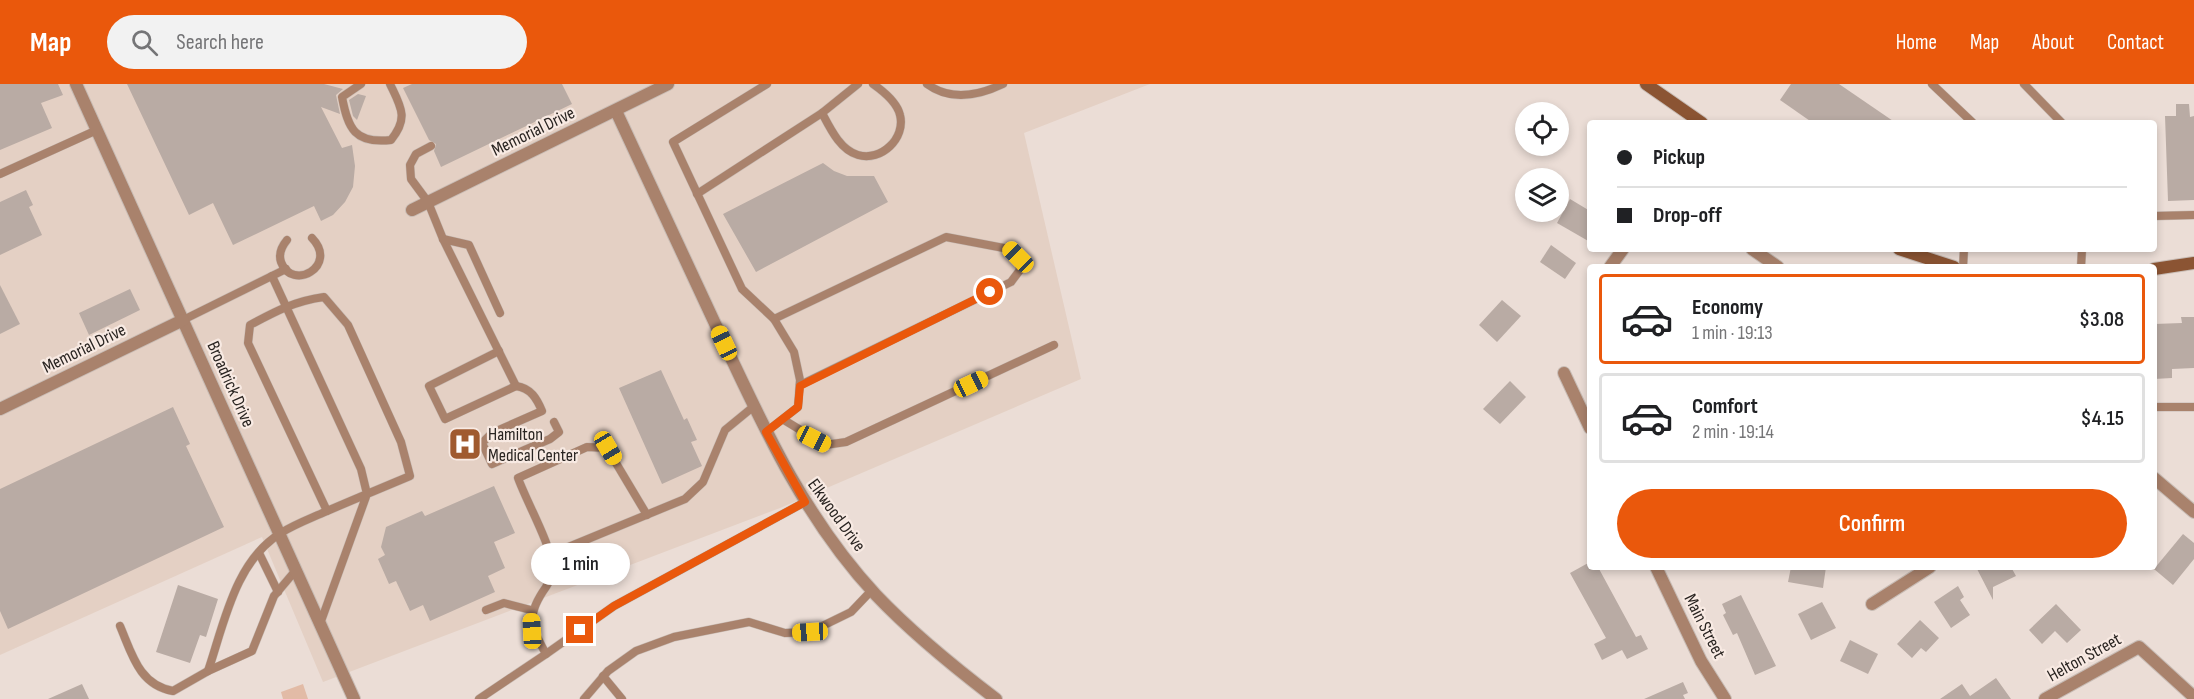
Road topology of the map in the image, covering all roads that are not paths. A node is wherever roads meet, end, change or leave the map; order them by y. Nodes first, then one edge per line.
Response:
1 (76, 84) edge
2 (361, 84) edge
3 (390, 84) edge
4 (668, 84) edge
5 (767, 84) edge
6 (858, 84) edge
7 (873, 84) edge
8 (927, 84) edge
9 (1646, 84) edge
10 (1932, 84) edge
11 (2024, 84) edge
12 (998, 85) edge
13 (616, 111) junction
14 (822, 113) junction
15 (1698, 120) edge
16 (1971, 120) edge
17 (2060, 120) edge
18 (97, 130) junction
19 (431, 146) dead end
20 (0, 174) edge
21 (697, 194) junction
22 (428, 202) junction
23 (412, 210) dead end
24 (2194, 215) edge
25 (2157, 216) edge
26 (312, 238) dead end
27 (443, 239) junction
28 (287, 240) dead end
29 (1756, 252) edge
30 (1908, 252) edge
31 (2194, 263) edge
32 (1774, 264) edge
33 (1945, 264) edge
34 (286, 269) junction
35 (2157, 269) edge
36 (272, 276) junction
37 (286, 306) junction
38 (500, 313) dead end
39 (183, 320) junction
40 (774, 320) junction
41 (1054, 345) dead end
42 (499, 351) junction
43 (1564, 373) dead end
44 (516, 386) junction
45 (800, 386) junction
46 (753, 407) junction
47 (2157, 407) edge
48 (2194, 407) edge
49 (0, 409) edge
50 (784, 420) junction
51 (554, 422) dead end
52 (1587, 422) edge
53 (766, 432) junction
54 (2157, 481) edge
55 (367, 494) junction
56 (805, 502) junction
57 (327, 511) junction
58 (2194, 512) edge
59 (647, 515) junction
60 (279, 534) junction
61 (259, 553) junction
62 (549, 555) junction
63 (296, 570) junction
64 (1657, 570) edge
65 (1925, 570) edge
66 (872, 590) junction
67 (278, 592) junction
68 (1872, 604) dead end
69 (486, 610) dead end
70 (531, 610) junction
71 (320, 624) junction
72 (120, 626) dead end
73 (546, 654) junction
74 (208, 671) junction
75 (603, 676) junction
76 (2194, 697) edge
77 (354, 699) edge
78 (480, 699) edge
79 (584, 699) edge
80 (622, 699) edge
81 (996, 699) edge
82 (1725, 699) edge
83 (2045, 699) edge

1 - 18 street, Broadrick Drive
2 - 3 lane
4 - 13 street, Memorial Drive
5 - 21 lane
6 - 14 lane
7 - 14 lane
8 - 12 lane
9 - 15 main road
10 - 16 lane
11 - 17 lane
13 - 22 street, Memorial Drive
13 - 46 street, Elkwood Drive
14 - 21 lane
18 - 20 lane
18 - 39 street, Broadrick Drive
19 - 22 lane
21 - 40 lane
22 - 23 street, Memorial Drive
22 - 27 lane
24 - 25 lane
26 - 34 lane
27 - 38 lane
27 - 42 lane
28 - 34 lane
29 - 32 street
30 - 33 main road
31 - 35 main road
34 - 36 lane
36 - 37 lane
36 - 39 lane
37 - 55 lane
37 - 55 lane
37 - 57 lane
39 - 49 street, Memorial Drive
39 - 60 street, Broadrick Drive
40 - 45 lane
40 - 45 lane
41 - 50 lane
42 - 44 lane
42 - 44 lane
43 - 52 street
44 - 51 lane
45 - 50 lane
46 - 53 street, Elkwood Drive
46 - 59 lane
47 - 48 lane
50 - 53 lane
53 - 56 street, Elkwood Drive
54 - 58 street
55 - 57 lane
55 - 71 lane
56 - 66 street, Elkwood Drive
56 - 73 lane
57 - 60 lane
59 - 62 lane
59 - 62 lane
60 - 61 lane
60 - 63 street, Broadrick Drive
61 - 67 lane
61 - 74 lane
62 - 70 lane
63 - 67 lane
63 - 71 street, Broadrick Drive
64 - 82 street, Main Street
65 - 68 street
66 - 75 lane
66 - 81 street, Elkwood Drive
67 - 74 lane
69 - 70 lane
70 - 73 lane
71 - 77 street, Broadrick Drive
72 - 74 lane
73 - 78 lane
75 - 79 lane
75 - 80 lane
76 - 83 street, Helton Street

